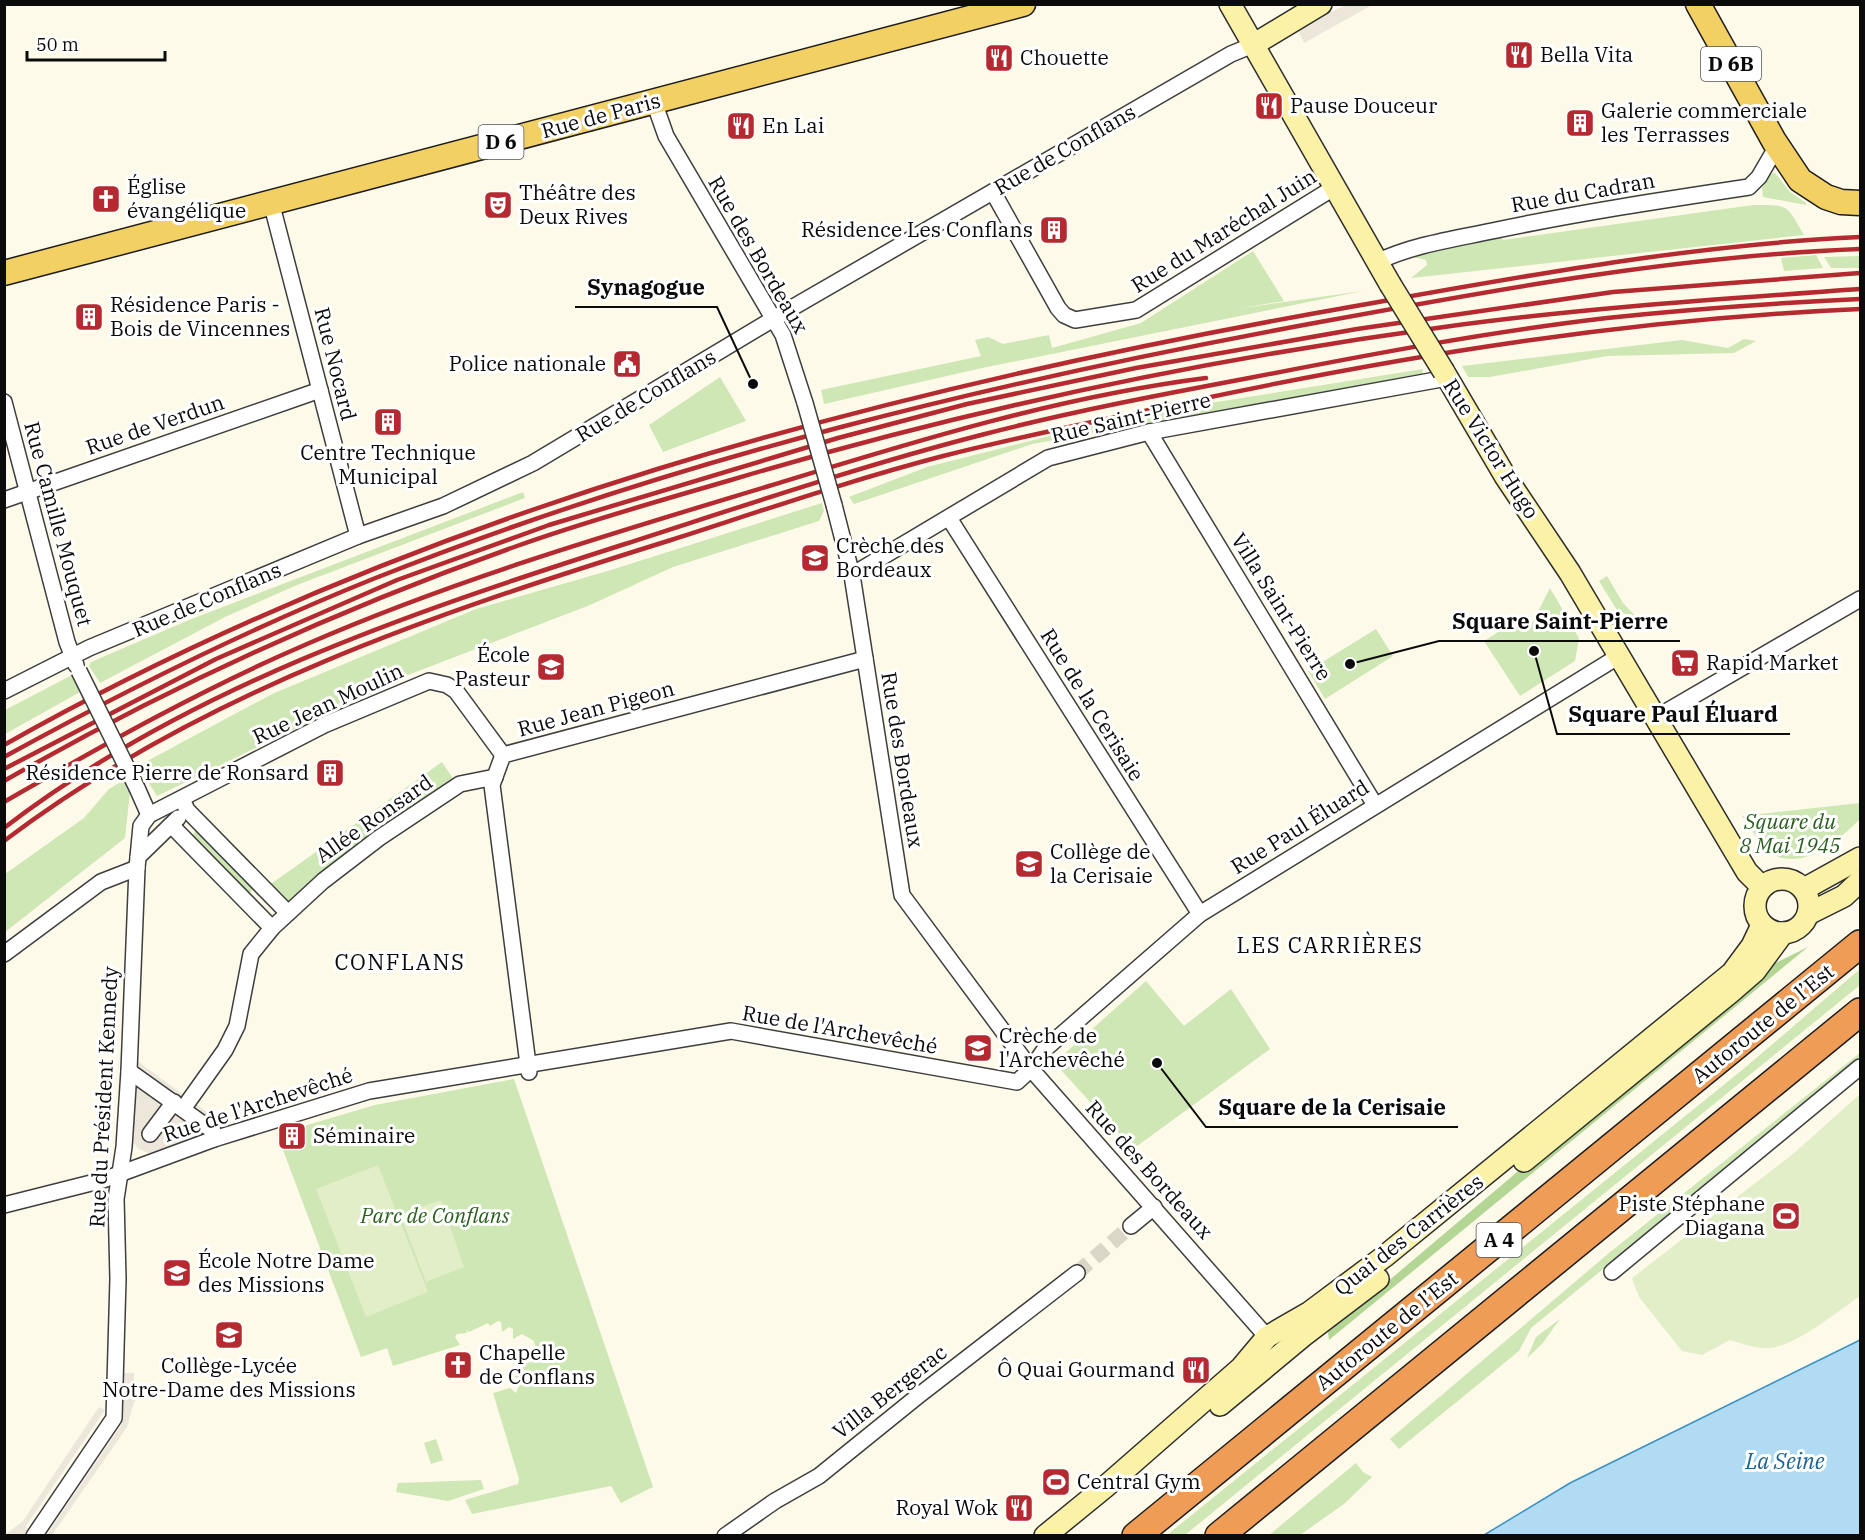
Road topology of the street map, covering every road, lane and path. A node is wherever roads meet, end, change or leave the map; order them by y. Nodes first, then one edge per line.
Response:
1 (1023, 4) edge
2 (1230, 4) edge
3 (1321, 4) edge
4 (1698, 4) edge
5 (997, 8) edge
6 (1253, 45) junction
7 (654, 102) junction
8 (1777, 146) junction
9 (1335, 187) junction
10 (993, 192) junction
11 (271, 202) junction
12 (1860, 203) edge
13 (1377, 262) junction
14 (4, 273) edge
15 (774, 321) junction
16 (1445, 375) junction
17 (320, 390) junction
18 (4, 402) edge
19 (1149, 432) junction
20 (29, 491) junction
21 (4, 500) edge
22 (948, 518) junction
23 (358, 537) junction
24 (852, 575) junction
25 (1860, 599) edge
26 (72, 656) junction
27 (1619, 656) junction
28 (865, 659) junction
29 (4, 691) edge
30 (1657, 717) junction
31 (503, 755) junction
32 (495, 777) junction
33 (184, 804) junction
34 (1375, 805) junction
35 (149, 815) junction
36 (171, 825) junction
37 (137, 863) junction
38 (1859, 864) edge
39 (1762, 887) junction
40 (1804, 889) junction
41 (288, 913) junction
42 (1200, 914) junction
43 (1808, 914) junction
44 (1762, 925) junction
45 (272, 928) junction
46 (1783, 933) junction
47 (1860, 944) edge
48 (4, 954) edge
49 (1860, 1012) edge
50 (1860, 1067) edge
51 (1031, 1069) junction
52 (529, 1070) junction
53 (129, 1071) junction
54 (179, 1106) junction
55 (150, 1134) dead end
56 (214, 1139) junction
57 (119, 1174) junction
58 (4, 1205) edge
59 (1154, 1207) junction
60 (1131, 1226) tunnel mouth
61 (1612, 1272) dead end
62 (1077, 1273) tunnel mouth
63 (1274, 1344) junction
64 (34, 1536) edge
65 (724, 1536) edge
66 (1046, 1536) edge
67 (1062, 1536) edge
68 (1136, 1536) edge
69 (1219, 1536) edge

1 - 5 main road, Rue de Paris / D 6
2 - 6 main road, Rue Victor Hugo
3 - 6 main road, Rue de Conflans
4 - 8 main road, D 6B
5 - 7 main road, Rue de Paris / D 6
6 - 9 main road, Rue Victor Hugo
6 - 10 street, Rue de Conflans
7 - 11 main road, Rue de Paris / D 6
7 - 15 street, Rue des Bordeaux
8 - 12 main road, D 6B
8 - 13 street, Rue du Cadran
9 - 10 street, Rue du Maréchal Juin
9 - 13 main road, Rue Victor Hugo
10 - 15 street, Rue de Conflans
11 - 14 main road, Rue de Paris / D 6
11 - 17 street, Rue Nocard
13 - 16 main road, Rue Victor Hugo, bridge
15 - 23 street, Rue de Conflans
15 - 24 street, Rue des Bordeaux, bridge
16 - 19 street, Rue Saint-Pierre
16 - 27 main road, Rue Victor Hugo
17 - 20 street, Rue de Verdun
17 - 23 street, Rue Nocard
18 - 20 street, Rue Camille Mouquet
19 - 22 street, Rue Saint-Pierre
19 - 34 street, Villa Saint-Pierre
20 - 21 street, Rue de Verdun
20 - 26 street, Rue Camille Mouquet
22 - 24 street, Rue Saint-Pierre
22 - 42 street, Rue de la Cerisaie
23 - 26 street, Rue de Conflans
24 - 28 street, Rue des Bordeaux
25 - 30 street
26 - 29 street, Rue de Conflans
26 - 35 street, bridge
27 - 30 main road, Rue Victor Hugo
27 - 34 street, Rue Paul Éluard
28 - 31 street, Rue Jean Pigeon
28 - 51 street, Rue des Bordeaux
30 - 39 main road, Rue Victor Hugo
31 - 32 street, Rue Jean Pigeon
31 - 33 street, Rue Jean Moulin
32 - 41 street, Allée Ronsard
32 - 52 street, Rue Jean Pigeon
33 - 35 street, Rue Jean Moulin
33 - 36 street
33 - 41 street
34 - 42 street, Rue Paul Éluard
35 - 37 street, Rue du Président Kennedy
36 - 37 street
36 - 45 street
37 - 48 street
37 - 53 street, Rue du Président Kennedy
38 - 40 main road
38 - 43 main road
39 - 40 main road
39 - 44 main road
40 - 43 main road
41 - 45 street, Allée Ronsard
42 - 51 street, Rue Paul Éluard
43 - 46 main road
44 - 46 main road
44 - 63 main road, Quai des Carrières
45 - 54 street, Allée Ronsard
46 - 63 main road, Quai des Carrières
47 - 68 highway, Autoroute de l’Est / A 4
49 - 69 highway, A 4
50 - 61 street
51 - 52 street, Rue de l'Archevêché
51 - 59 street, Rue des Bordeaux
52 - 56 street, Rue de l'Archevêché
53 - 54 street
53 - 57 street, Rue du Président Kennedy
54 - 55 street, Allée Ronsard
54 - 56 street
56 - 57 street, Rue de l'Archevêché
57 - 58 street, Rue de l'Archevêché
57 - 64 street, Rue du Président Kennedy
59 - 60 street
59 - 63 street, Rue des Bordeaux
62 - 65 street, Villa Bergerac
63 - 66 main road, Quai des Carrières
63 - 67 main road, Quai des Carrières

